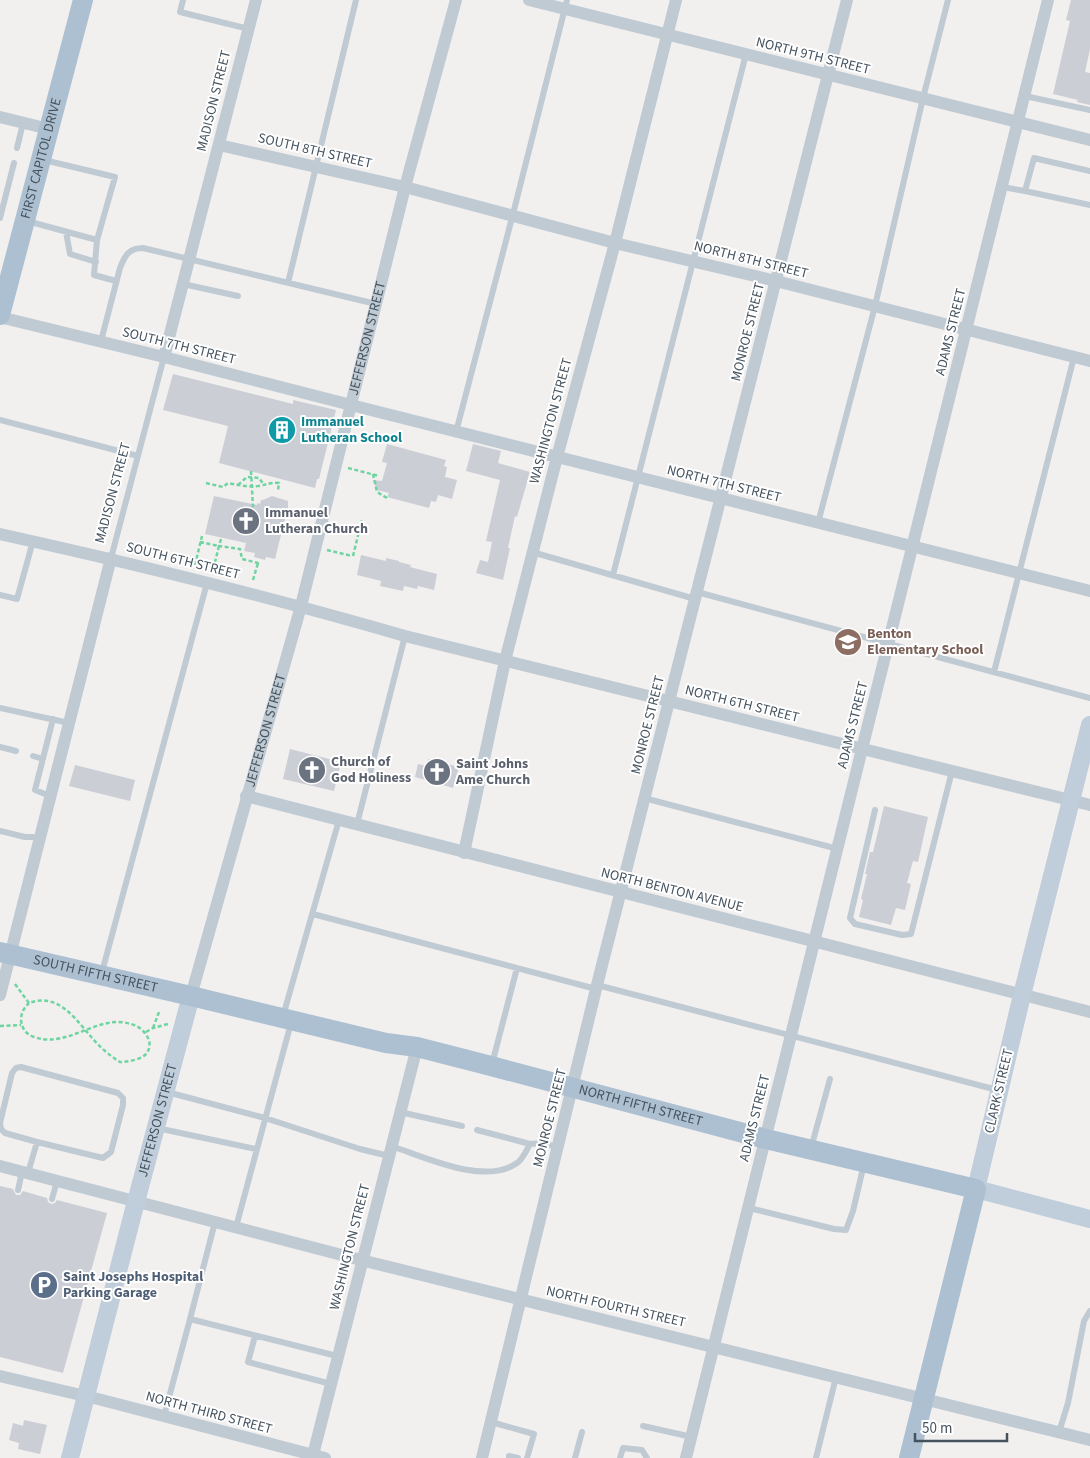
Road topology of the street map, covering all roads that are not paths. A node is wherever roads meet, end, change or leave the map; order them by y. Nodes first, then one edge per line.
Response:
1 (83, 0) edge
2 (183, 0) edge
3 (256, 0) edge
4 (356, 0) edge
5 (456, 0) edge
6 (529, 0) edge
7 (676, 0) edge
8 (847, 0) edge
9 (948, 0) edge
10 (1048, 0) edge
11 (565, 5) edge
12 (249, 29) junction
13 (667, 34) junction
14 (746, 54) junction
15 (827, 75) junction
16 (1024, 96) junction
17 (923, 98) junction
18 (1090, 110) edge
19 (0, 117) edge
20 (23, 123) junction
21 (1018, 123) junction
22 (49, 129) junction
23 (1090, 140) edge
24 (219, 144) junction
25 (17, 148) dead end
26 (41, 160) junction
27 (14, 163) dead end
28 (315, 166) junction
29 (1090, 171) edge
30 (1002, 186) junction
31 (405, 187) junction
32 (1025, 190) junction
33 (1090, 204) edge
34 (514, 214) junction
35 (0, 218) edge
36 (25, 221) junction
37 (66, 232) junction
38 (98, 240) junction
39 (615, 243) junction
40 (189, 258) junction
41 (96, 262) junction
42 (694, 262) junction
43 (116, 281) junction
44 (776, 281) junction
45 (288, 283) junction
46 (183, 284) junction
47 (238, 296) dead end
48 (376, 304) junction
49 (875, 306) junction
50 (0, 316) edge
51 (967, 330) junction
52 (101, 341) junction
53 (164, 357) junction
54 (1074, 357) junction
55 (1090, 361) edge
56 (351, 405) junction
57 (0, 420) edge
58 (456, 432) junction
59 (138, 456) junction
60 (556, 457) junction
61 (638, 477) junction
62 (721, 498) junction
63 (818, 523) junction
64 (0, 534) edge
65 (33, 541) junction
66 (913, 547) junction
67 (532, 552) junction
68 (111, 558) junction
69 (1019, 573) junction
70 (613, 575) junction
71 (207, 583) junction
72 (1090, 591) edge
73 (0, 595) edge
74 (696, 596) junction
75 (300, 606) junction
76 (405, 636) junction
77 (888, 644) junction
78 (505, 661) junction
79 (994, 672) junction
80 (1090, 698) edge
81 (669, 701) junction
82 (0, 708) edge
83 (53, 719) junction
84 (69, 723) junction
85 (1090, 725) edge
86 (0, 747) edge
87 (862, 749) junction
88 (16, 751) dead end
89 (32, 756) dead end
90 (43, 759) junction
91 (952, 771) junction
92 (50, 796) junction
93 (246, 796) junction
94 (644, 798) junction
95 (1071, 801) junction
96 (1090, 806) edge
97 (875, 810) dead end
98 (339, 820) junction
99 (357, 824) junction
100 (0, 831) edge
101 (40, 837) junction
102 (838, 849) junction
103 (464, 853) junction
104 (621, 892) junction
105 (313, 914) junction
106 (814, 942) junction
107 (5, 953) edge
108 (517, 968) junction
109 (101, 975) junction
110 (597, 987) junction
111 (0, 995) edge
112 (1022, 995) junction
113 (191, 996) junction
114 (1090, 1012) edge
115 (287, 1020) junction
116 (791, 1037) junction
117 (417, 1047) junction
118 (491, 1066) junction
119 (830, 1080) dead end
120 (573, 1086) junction
121 (999, 1090) junction
122 (166, 1092) junction
123 (400, 1112) junction
124 (265, 1118) junction
125 (462, 1126) dead end
126 (156, 1128) junction
127 (477, 1130) dead end
128 (766, 1139) junction
129 (37, 1142) junction
130 (530, 1144) junction
131 (558, 1147) junction
132 (256, 1149) junction
133 (811, 1150) junction
134 (390, 1151) junction
135 (864, 1162) junction
136 (0, 1166) edge
137 (25, 1173) junction
138 (57, 1181) junction
139 (976, 1189) junction
140 (18, 1190) dead end
141 (52, 1199) dead end
142 (135, 1202) junction
143 (748, 1208) junction
144 (1090, 1219) edge
145 (215, 1222) junction
146 (236, 1227) junction
147 (361, 1260) junction
148 (521, 1300) junction
149 (1090, 1311) edge
150 (190, 1319) junction
151 (1087, 1328) edge
152 (255, 1336) junction
153 (715, 1346) junction
154 (338, 1356) junction
155 (0, 1376) edge
156 (836, 1377) junction
157 (331, 1384) junction
158 (85, 1396) junction
159 (924, 1398) junction
160 (164, 1416) junction
161 (491, 1422) junction
162 (643, 1426) dead end
163 (582, 1432) dead end
164 (1059, 1432) junction
165 (692, 1437) junction
166 (1090, 1440) edge
167 (319, 1456) edge
168 (70, 1458) edge
169 (482, 1458) edge
170 (509, 1458) edge
171 (518, 1458) edge
172 (527, 1458) edge
173 (575, 1458) edge
174 (620, 1458) edge
175 (647, 1458) edge
176 (686, 1458) edge
177 (816, 1458) edge
178 (909, 1458) edge

1 - 22 main road, FIRST CAPITOL DRIVE
2 - 12 lane
3 - 12 street, MADISON STREET
4 - 28 lane
5 - 31 street, JEFFERSON STREET
6 - 11 street, NORTH 9TH STREET
7 - 13 street, WASHINGTON STREET
8 - 15 street, MONROE STREET
9 - 17 lane
10 - 16 street, ADAMS STREET
11 - 13 street, NORTH 9TH STREET
11 - 34 lane
12 - 24 street, MADISON STREET
13 - 14 street, NORTH 9TH STREET
13 - 39 street, WASHINGTON STREET
14 - 15 street, NORTH 9TH STREET
14 - 42 lane
15 - 17 street, NORTH 9TH STREET
15 - 44 street, MONROE STREET
16 - 18 lane
16 - 21 street, ADAMS STREET
17 - 21 street, NORTH 9TH STREET
17 - 49 lane
19 - 20 street
20 - 22 street
20 - 25 lane
21 - 23 street, NORTH 9TH STREET
21 - 30 street, ADAMS STREET
22 - 26 main road, FIRST CAPITOL DRIVE
24 - 28 street, SOUTH 8TH STREET
24 - 40 street, MADISON STREET
26 - 36 main road, FIRST CAPITOL DRIVE
26 - 38 lane
27 - 35 lane
28 - 31 street, SOUTH 8TH STREET
28 - 45 lane
29 - 32 lane
30 - 32 lane
30 - 51 street, ADAMS STREET
31 - 34 street, NORTH 8TH STREET
31 - 48 street, JEFFERSON STREET
32 - 33 lane
34 - 39 street, NORTH 8TH STREET
34 - 58 lane
36 - 37 lane
36 - 50 main road, FIRST CAPITOL DRIVE
37 - 38 lane
37 - 41 lane
38 - 41 lane
39 - 42 street, NORTH 8TH STREET
39 - 60 street, WASHINGTON STREET
40 - 43 lane
40 - 45 lane
40 - 46 street, MADISON STREET
41 - 43 lane
42 - 44 street, NORTH 8TH STREET
42 - 61 lane
43 - 52 lane
44 - 49 street, NORTH 8TH STREET
44 - 62 street, MONROE STREET
45 - 48 lane
46 - 47 lane
46 - 53 street, MADISON STREET
48 - 56 street, JEFFERSON STREET
49 - 51 street, NORTH 8TH STREET
49 - 63 lane
50 - 52 street, SOUTH 7TH STREET
51 - 54 street, NORTH 8TH STREET
51 - 66 street, ADAMS STREET
52 - 53 street, SOUTH 7TH STREET
53 - 56 street, SOUTH 7TH STREET
53 - 59 lane, MADISON STREET
54 - 55 street, NORTH 8TH STREET
54 - 69 lane
56 - 58 street, NORTH 7TH STREET
56 - 75 street, JEFFERSON STREET
57 - 59 lane
58 - 60 street, NORTH 7TH STREET
59 - 68 lane, MADISON STREET
60 - 61 street, NORTH 7TH STREET
60 - 67 street, WASHINGTON STREET
61 - 62 street, NORTH 7TH STREET
61 - 70 lane
62 - 63 street, NORTH 7TH STREET
62 - 74 street, MONROE STREET
63 - 66 street, NORTH 7TH STREET
64 - 65 street, SOUTH 6TH STREET
65 - 68 street, SOUTH 6TH STREET
65 - 73 lane
66 - 69 street, NORTH 7TH STREET
66 - 77 street, ADAMS STREET
67 - 70 lane
67 - 78 street, WASHINGTON STREET
68 - 71 street, SOUTH 6TH STREET
68 - 84 street, MADISON STREET
69 - 72 street, NORTH 7TH STREET
69 - 79 lane
70 - 74 lane
71 - 75 street, SOUTH 6TH STREET
71 - 109 lane
74 - 77 lane
74 - 81 street, MONROE STREET
75 - 76 street, NORTH 6TH STREET
75 - 93 street, JEFFERSON STREET
76 - 78 street, NORTH 6TH STREET
76 - 99 lane
77 - 79 lane
77 - 87 street, ADAMS STREET
78 - 81 street, NORTH 6TH STREET
78 - 103 street, WASHINGTON STREET
79 - 80 lane
81 - 87 street, NORTH 6TH STREET
81 - 94 street, MONROE STREET
82 - 83 lane
83 - 84 lane
83 - 90 lane
84 - 92 street, MADISON STREET
85 - 95 main road, CLARK STREET
86 - 88 lane
87 - 91 street, NORTH 6TH STREET
87 - 102 street, ADAMS STREET
89 - 90 lane
90 - 92 lane
91 - 95 street, NORTH 6TH STREET
91 - 97 lane
92 - 101 street, MADISON STREET
93 - 98 street, NORTH BENTON AVENUE
93 - 113 street, JEFFERSON STREET
94 - 102 lane
94 - 104 street, MONROE STREET
95 - 96 street, NORTH 6TH STREET
95 - 112 main road, CLARK STREET
98 - 99 street, NORTH BENTON AVENUE
98 - 105 lane
99 - 103 street, NORTH BENTON AVENUE
100 - 101 lane
101 - 107 street, MADISON STREET
102 - 106 street, ADAMS STREET
103 - 104 street, NORTH BENTON AVENUE
104 - 106 street, NORTH BENTON AVENUE
104 - 110 street, MONROE STREET
105 - 108 lane
105 - 115 lane
106 - 112 street, NORTH BENTON AVENUE
106 - 116 street, ADAMS STREET
107 - 109 main road, SOUTH FIFTH STREET
107 - 111 street, MADISON STREET
108 - 110 lane
108 - 118 lane
109 - 113 main road, SOUTH FIFTH STREET
110 - 116 lane
110 - 120 street, MONROE STREET
112 - 114 street, NORTH BENTON AVENUE
112 - 121 main road, CLARK STREET
113 - 115 main road, NORTH FIFTH STREET
113 - 122 main road, JEFFERSON STREET
115 - 117 main road, NORTH FIFTH STREET
115 - 124 lane
116 - 121 lane
116 - 128 street, ADAMS STREET
117 - 118 main road, NORTH FIFTH STREET
117 - 123 street, WASHINGTON STREET
118 - 120 main road, NORTH FIFTH STREET
119 - 133 lane
120 - 128 main road, NORTH FIFTH STREET
120 - 131 street, MONROE STREET
121 - 139 main road, CLARK STREET
122 - 124 lane
122 - 126 main road, JEFFERSON STREET
123 - 125 lane
123 - 134 street, WASHINGTON STREET
124 - 132 lane
124 - 134 lane
126 - 132 lane
126 - 142 main road, JEFFERSON STREET
127 - 130 lane
128 - 133 main road, NORTH FIFTH STREET
128 - 143 street, ADAMS STREET
129 - 129 lane
129 - 137 lane
130 - 131 lane
130 - 134 lane
131 - 148 street, MONROE STREET
132 - 146 lane
133 - 135 main road, NORTH FIFTH STREET
134 - 147 street, WASHINGTON STREET
135 - 139 main road, NORTH FIFTH STREET
135 - 143 lane
136 - 137 street, NORTH FOURTH STREET
137 - 138 street, NORTH FOURTH STREET
137 - 140 lane
138 - 141 lane
138 - 142 street, NORTH FOURTH STREET
139 - 144 main road, NORTH FIFTH STREET
139 - 159 main road, CLARK STREET
142 - 145 street, NORTH FOURTH STREET
142 - 158 main road, JEFFERSON STREET
143 - 153 street, ADAMS STREET
145 - 146 street, NORTH FOURTH STREET
145 - 150 lane
146 - 147 street, NORTH FOURTH STREET
147 - 148 street, NORTH FOURTH STREET
147 - 154 street, WASHINGTON STREET
148 - 153 street, NORTH FOURTH STREET
148 - 161 street, MONROE STREET
149 - 151 lane
150 - 152 lane
150 - 160 lane
151 - 164 lane
152 - 154 lane
152 - 157 lane
153 - 156 street, NORTH FOURTH STREET
153 - 165 street, ADAMS STREET
154 - 157 street, WASHINGTON STREET
155 - 158 street, NORTH THIRD STREET
156 - 159 street, NORTH FOURTH STREET
156 - 177 lane
157 - 167 street, WASHINGTON STREET
158 - 160 street, NORTH THIRD STREET
158 - 168 main road, JEFFERSON STREET
159 - 164 street, NORTH FOURTH STREET
159 - 178 main road, CLARK STREET
160 - 167 street, NORTH THIRD STREET
161 - 169 street, MONROE STREET
161 - 172 lane
162 - 165 lane
163 - 173 lane
164 - 166 street, NORTH FOURTH STREET
165 - 176 street, ADAMS STREET
170 - 171 lane
174 - 175 lane

